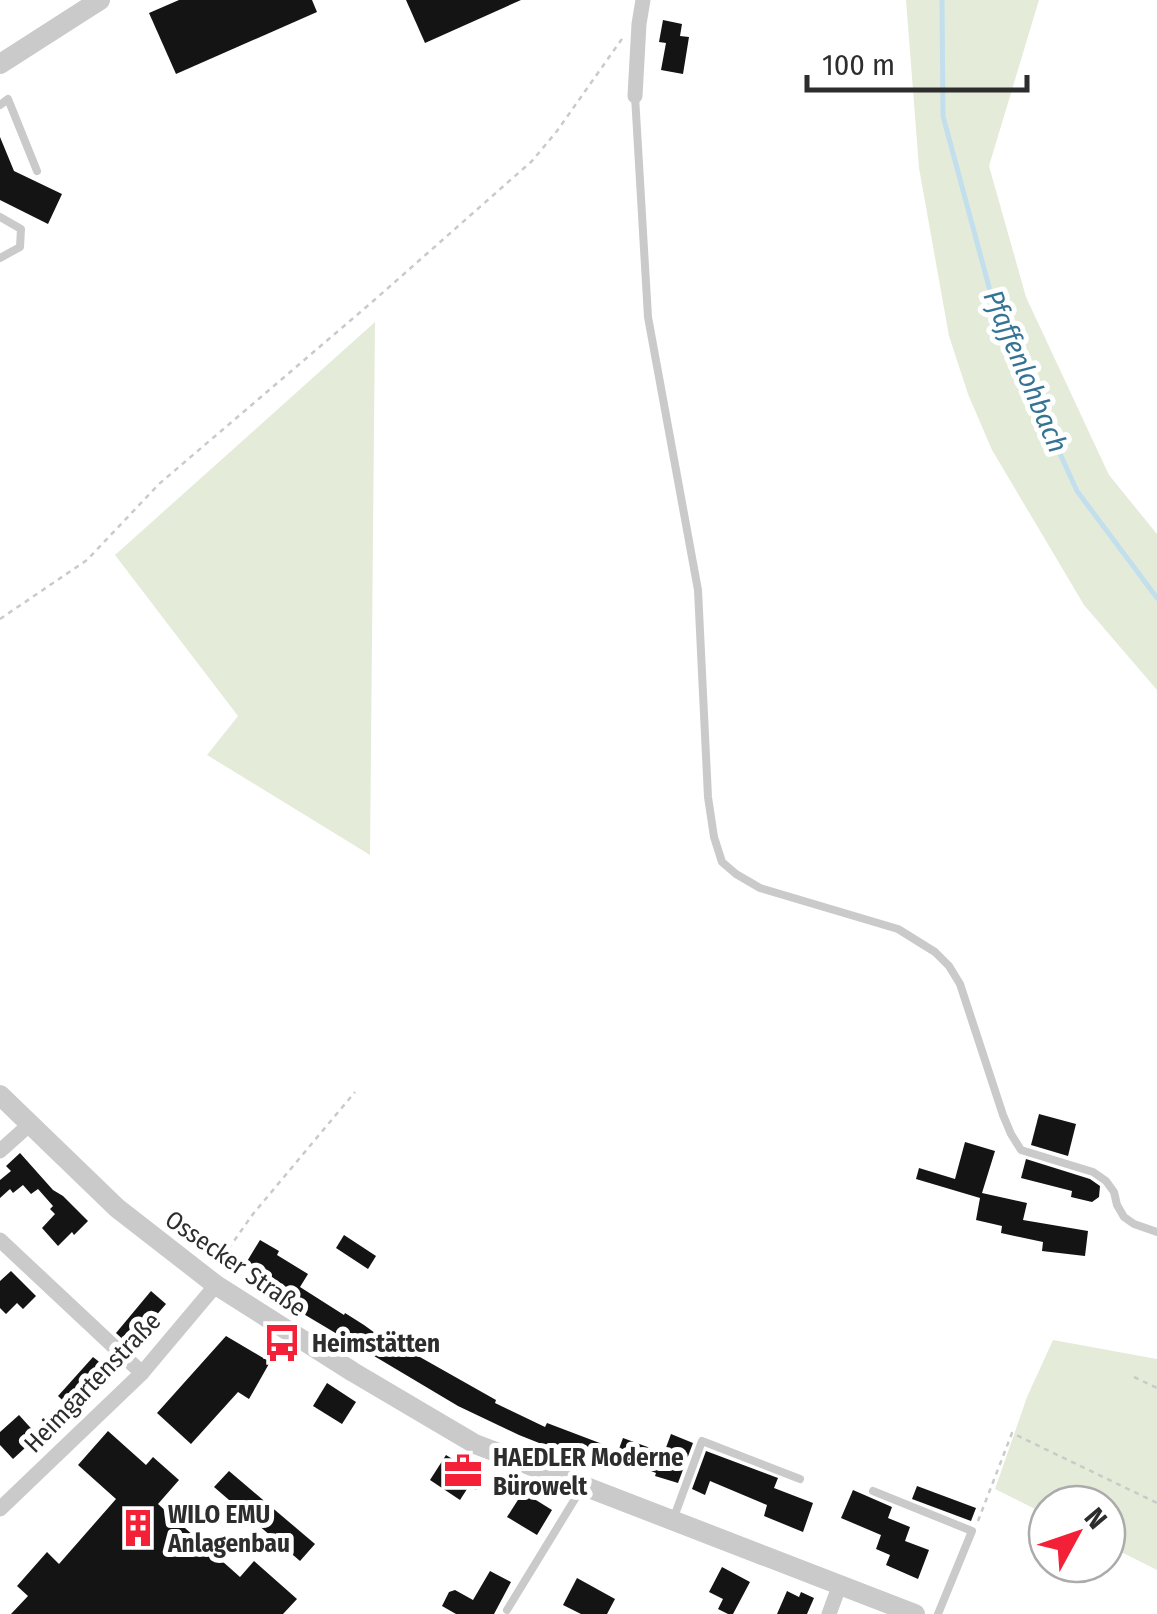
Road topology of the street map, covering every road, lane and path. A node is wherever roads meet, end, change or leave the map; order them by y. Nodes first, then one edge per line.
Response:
1 (100, 0) edge
2 (643, 0) edge
3 (639, 24) junction
4 (0, 64) edge
5 (636, 96) joint
6 (0, 106) edge
7 (37, 172) dead end
8 (0, 217) edge
9 (0, 258) edge
10 (0, 620) edge
11 (356, 1092) dead end
12 (0, 1096) edge
13 (29, 1125) junction
14 (0, 1151) edge
15 (1157, 1232) edge
16 (0, 1240) edge
17 (227, 1251) dead end
18 (216, 1285) junction
19 (142, 1374) junction
20 (1134, 1377) dead end
21 (1157, 1388) edge
22 (800, 1479) dead end
23 (583, 1485) junction
24 (873, 1490) dead end
25 (1157, 1504) edge
26 (0, 1509) edge
27 (672, 1520) junction
28 (972, 1531) junction
29 (840, 1584) junction
30 (507, 1610) dead end
31 (829, 1614) edge
32 (915, 1614) edge
33 (938, 1614) edge

1 - 4 street
2 - 3 street
3 - 5 street
3 - 10 path
5 - 15 lane
6 - 7 lane
8 - 9 lane
11 - 17 path
12 - 13 street, Ossecker Straße
13 - 14 street
13 - 18 street, Ossecker Straße
16 - 19 street
18 - 19 street, Heimgartenstraße
18 - 23 street, Ossecker Straße
19 - 26 street, Heimgartenstraße
20 - 21 path
22 - 27 lane
23 - 27 street, Ossecker Straße
23 - 30 lane
24 - 28 lane
25 - 28 path
27 - 29 street, Ossecker Straße
28 - 33 lane
29 - 31 street
29 - 32 street, Ossecker Straße

